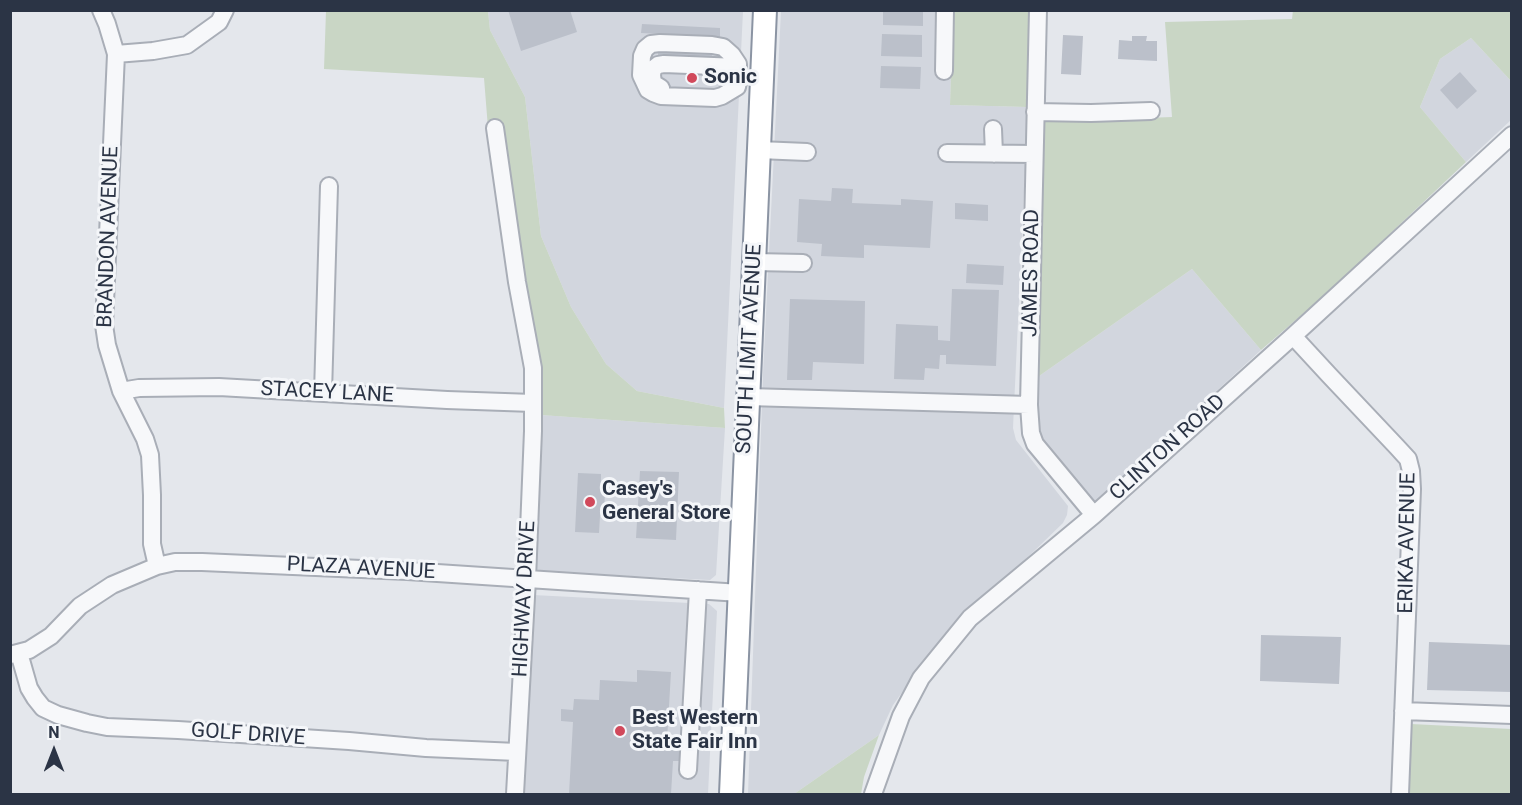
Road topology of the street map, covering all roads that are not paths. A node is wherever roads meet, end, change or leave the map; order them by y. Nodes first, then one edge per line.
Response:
1 (101, 10) edge
2 (225, 10) edge
3 (765, 10) edge
4 (945, 10) edge
5 (1038, 10) edge
6 (116, 54) junction
7 (739, 69) junction
8 (944, 71) dead end
9 (763, 72) junction
10 (1151, 111) dead end
11 (1035, 112) junction
12 (495, 128) dead end
13 (993, 129) dead end
14 (1512, 135) edge
15 (759, 150) junction
16 (807, 152) dead end
17 (947, 153) dead end
18 (994, 154) junction
19 (1034, 154) junction
20 (329, 186) dead end
21 (754, 262) junction
22 (803, 263) dead end
23 (1293, 336) junction
24 (121, 391) junction
25 (323, 393) junction
26 (748, 397) junction
27 (532, 403) junction
28 (1029, 405) junction
29 (1094, 515) junction
30 (157, 566) junction
31 (527, 579) junction
32 (699, 590) junction
33 (740, 593) junction
34 (15, 654) edge
35 (1403, 711) junction
36 (1512, 715) edge
37 (517, 753) junction
38 (688, 771) dead end
39 (515, 795) edge
40 (731, 795) edge
41 (873, 795) edge
42 (1400, 795) edge

1 - 6 street, BRANDON AVENUE
2 - 6 street
3 - 9 highway, SOUTH LIMIT AVENUE
4 - 8 street
5 - 11 street, JAMES ROAD
6 - 24 street, BRANDON AVENUE
7 - 7 street
7 - 9 street
9 - 15 highway, SOUTH LIMIT AVENUE
10 - 11 street
11 - 19 street, JAMES ROAD
12 - 27 street, HIGHWAY DRIVE
13 - 18 street
14 - 23 street, CLINTON ROAD
15 - 16 street
15 - 21 highway, SOUTH LIMIT AVENUE
17 - 18 street
18 - 19 street
19 - 28 street, JAMES ROAD
20 - 25 street
21 - 22 street
21 - 26 highway, SOUTH LIMIT AVENUE
23 - 29 street, CLINTON ROAD
23 - 35 street, ERIKA AVENUE
24 - 25 street, STACEY LANE
24 - 30 street, BRANDON AVENUE
25 - 27 street, STACEY LANE
26 - 28 street
26 - 33 highway, SOUTH LIMIT AVENUE
27 - 31 street, HIGHWAY DRIVE
28 - 29 street, JAMES ROAD
29 - 41 street, CLINTON ROAD
30 - 31 street, PLAZA AVENUE
30 - 34 street, PLAZA AVENUE
31 - 32 street, PLAZA AVENUE
31 - 37 street, HIGHWAY DRIVE
32 - 33 street, PLAZA AVENUE
32 - 38 street
33 - 40 highway, SOUTH LIMIT AVENUE
34 - 37 street, GOLF DRIVE
35 - 36 street
35 - 42 street, ERIKA AVENUE
37 - 39 street, HIGHWAY DRIVE

